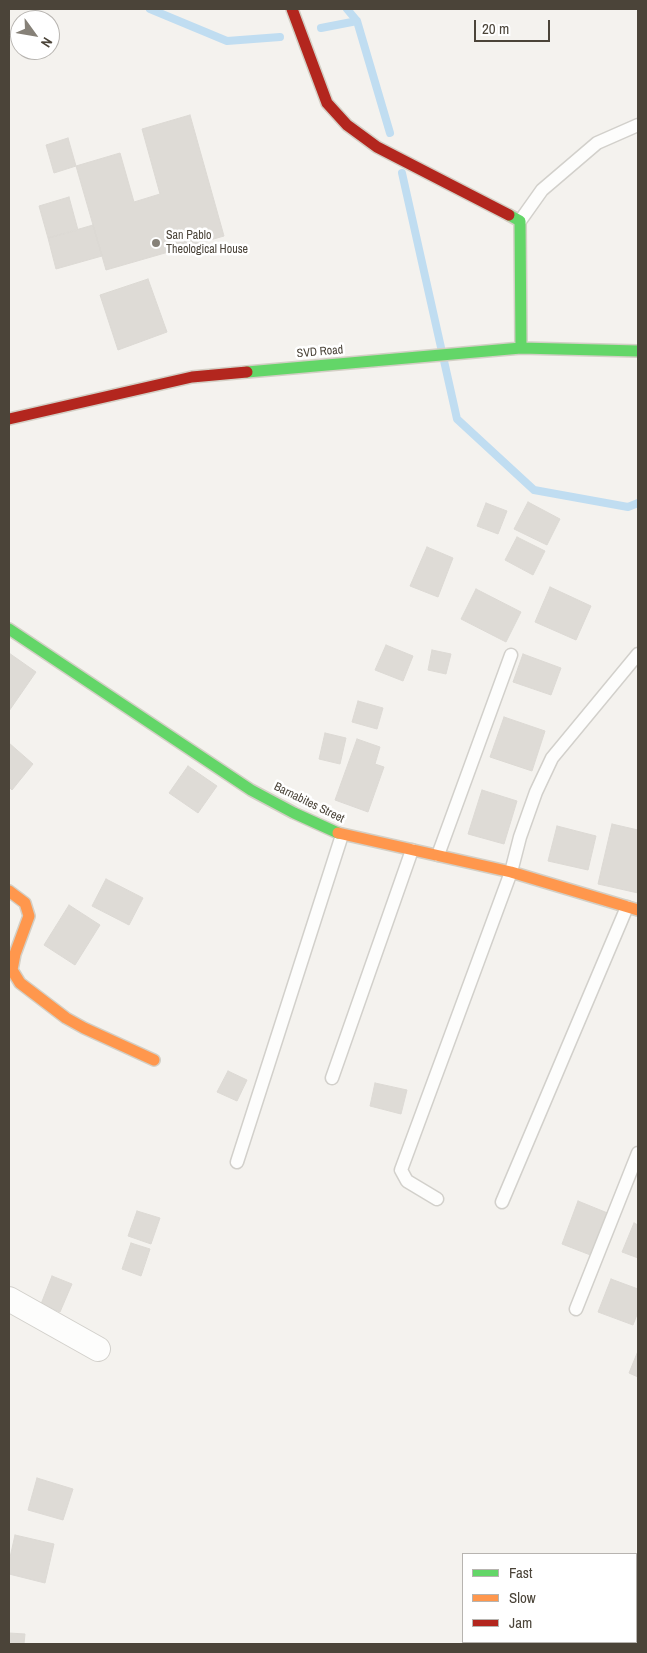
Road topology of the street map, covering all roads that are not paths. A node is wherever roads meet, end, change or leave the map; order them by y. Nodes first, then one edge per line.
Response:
1 (292, 9) edge
2 (638, 125) edge
3 (520, 221) junction
4 (521, 348) junction
5 (638, 352) edge
6 (9, 419) edge
7 (9, 629) edge
8 (638, 654) edge
9 (511, 655) dead end
10 (342, 835) junction
11 (412, 850) junction
12 (438, 855) junction
13 (511, 872) junction
14 (9, 891) edge
15 (633, 908) edge
16 (154, 1060) dead end
17 (332, 1078) dead end
18 (638, 1153) edge
19 (237, 1162) dead end
20 (437, 1199) dead end
21 (502, 1202) dead end
22 (9, 1299) edge
23 (576, 1310) dead end
24 (98, 1349) dead end

1 - 3 street
2 - 3 lane
3 - 4 street
4 - 5 street, SVD Road
4 - 6 street, SVD Road
7 - 10 street, Barnabites Street
8 - 13 lane
9 - 12 lane
10 - 11 street, Barnabites Street
10 - 19 lane
11 - 12 street, Barnabites Street
11 - 17 lane
12 - 13 street, Barnabites Street
13 - 15 street, Barnabites Street
13 - 20 lane
14 - 16 street
15 - 21 lane
18 - 23 lane
22 - 24 street

